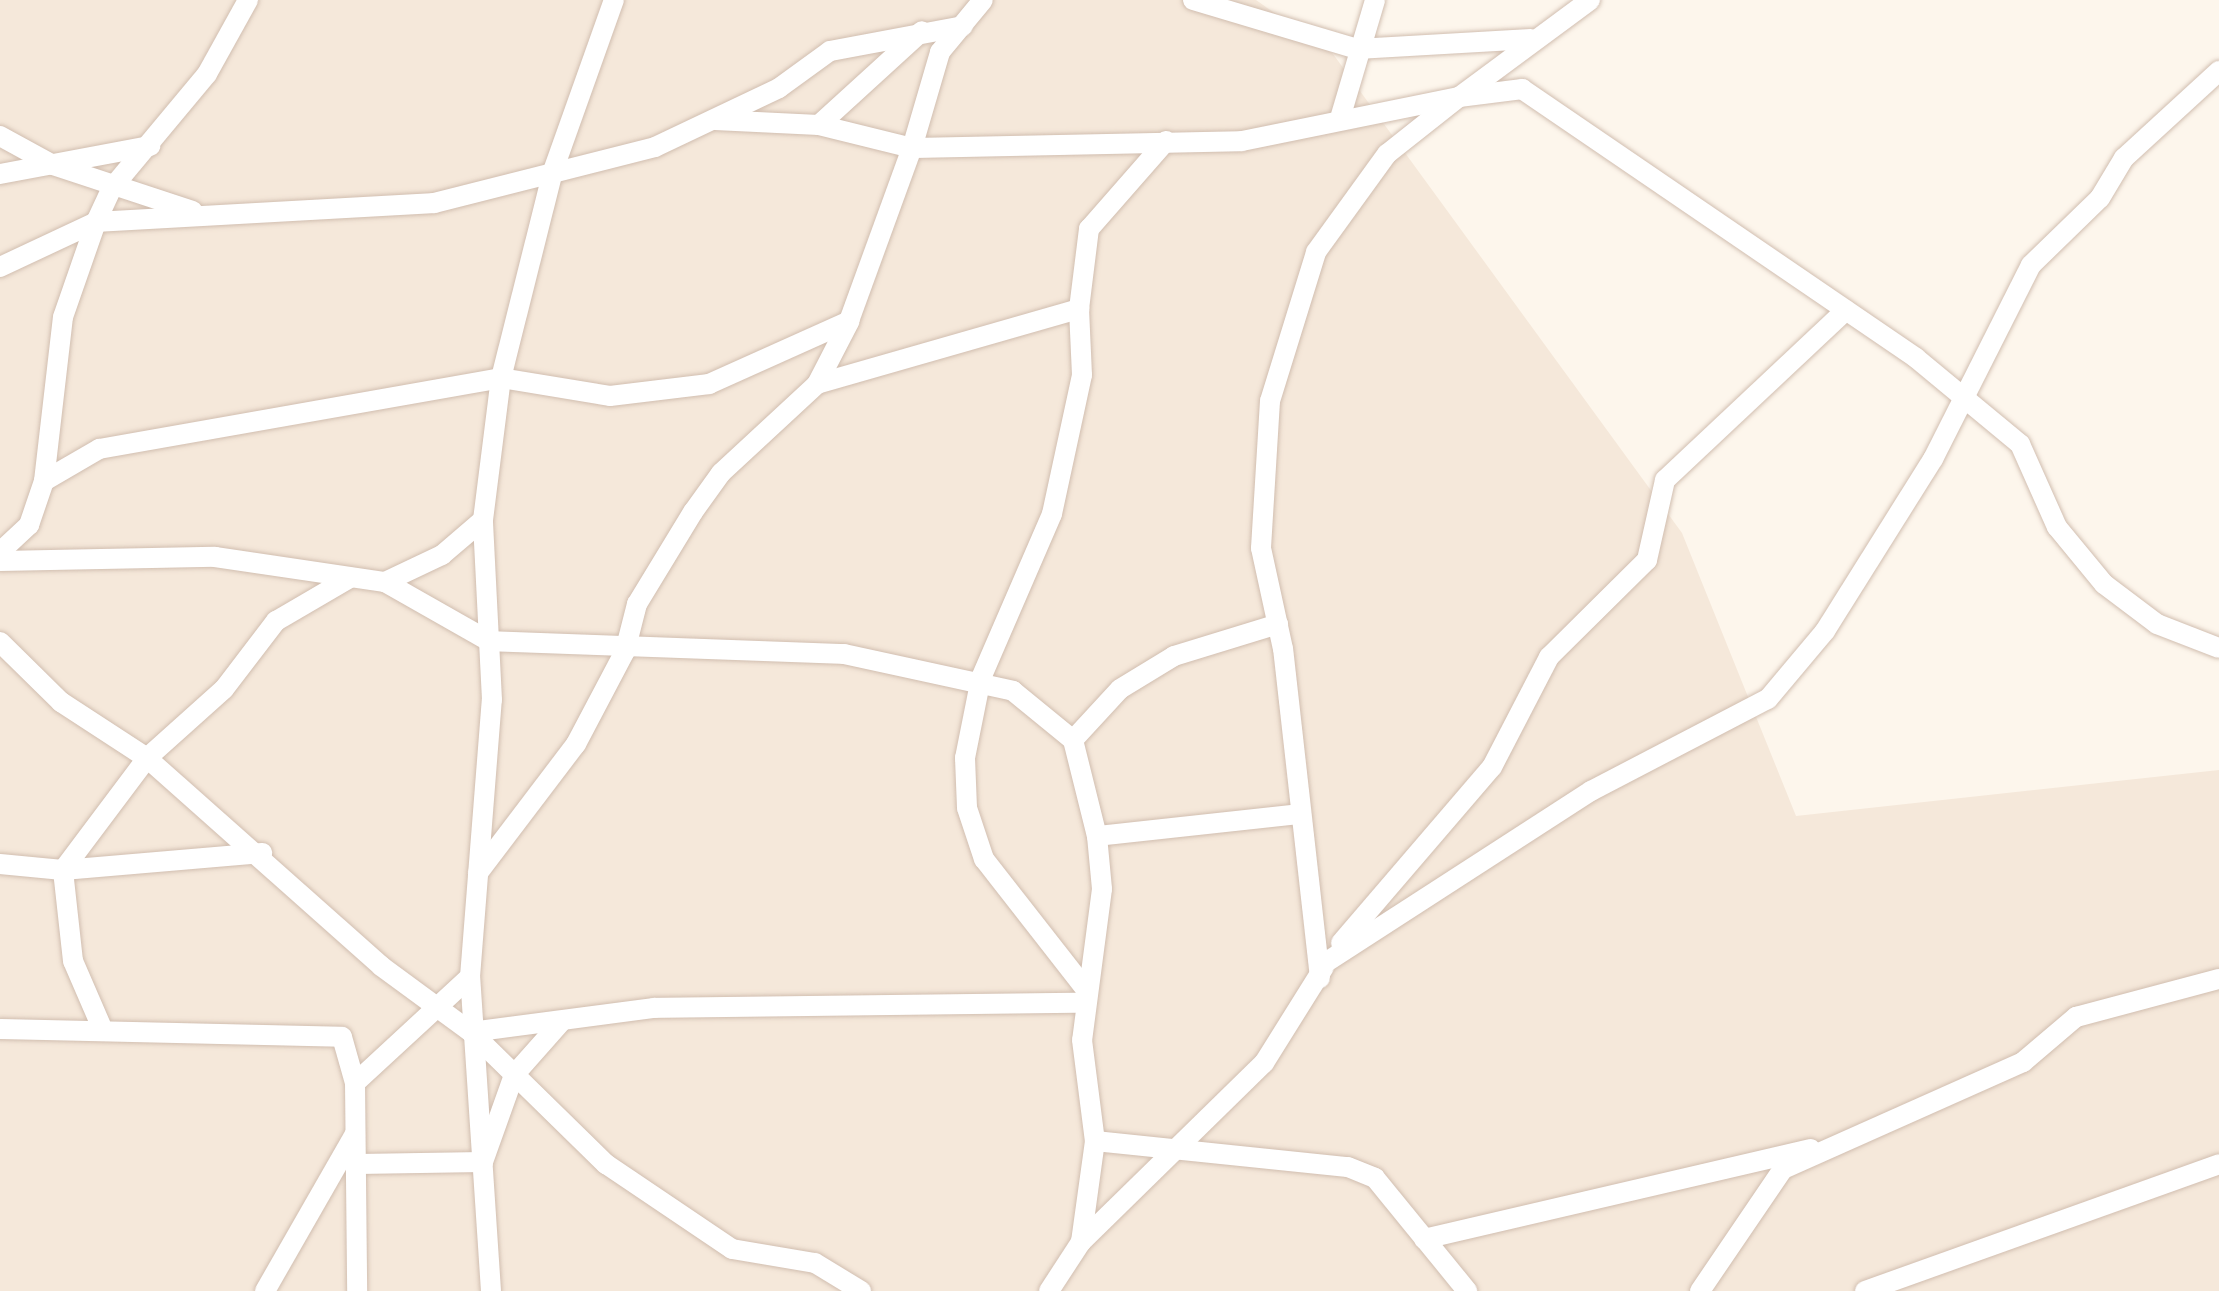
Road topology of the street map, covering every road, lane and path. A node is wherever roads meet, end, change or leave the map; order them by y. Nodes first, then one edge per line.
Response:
1 (248, 0) edge
2 (632, 0) edge
3 (1194, 0) edge
4 (1375, 0) edge
5 (1590, 0) edge
6 (984, 1) edge
7 (612, 9) edge
8 (963, 26) junction
9 (922, 31) junction
10 (1530, 40) junction
11 (1356, 49) junction
12 (2219, 71) edge
13 (1458, 96) junction
14 (1342, 115) junction
15 (705, 119) junction
16 (819, 125) junction
17 (0, 136) edge
18 (1166, 141) junction
19 (150, 146) junction
20 (912, 148) junction
21 (53, 165) junction
22 (553, 171) junction
23 (0, 174) edge
24 (112, 188) junction
25 (209, 215) junction
26 (96, 222) junction
27 (0, 267) edge
28 (1079, 309) junction
29 (1846, 310) junction
30 (849, 321) junction
31 (501, 378) junction
32 (817, 384) junction
33 (1962, 403) junction
34 (44, 481) junction
35 (483, 520) junction
36 (0, 552) edge
37 (0, 561) edge
38 (350, 578) junction
39 (385, 582) junction
40 (1278, 624) junction
41 (489, 641) junction
42 (0, 642) edge
43 (2219, 648) edge
44 (625, 651) junction
45 (981, 678) junction
46 (1073, 740) junction
47 (147, 758) junction
48 (1298, 814) junction
49 (1097, 836) junction
50 (262, 853) junction
51 (0, 864) edge
52 (64, 870) junction
53 (478, 874) junction
54 (1322, 970) junction
55 (470, 977) junction
56 (2219, 979) edge
57 (1086, 997) junction
58 (437, 1007) junction
59 (562, 1021) junction
60 (102, 1028) junction
61 (0, 1029) edge
62 (471, 1032) junction
63 (349, 1050) junction
64 (387, 1053) junction
65 (514, 1074) junction
66 (355, 1083) junction
67 (356, 1132) junction
68 (1095, 1141) junction
69 (1829, 1146) junction
70 (1180, 1148) junction
71 (483, 1162) junction
72 (358, 1164) junction
73 (2219, 1164) edge
74 (1424, 1239) junction
75 (1081, 1242) junction
76 (851, 1287) edge
77 (264, 1291) edge
78 (358, 1291) edge
79 (491, 1291) edge
80 (1050, 1291) edge
81 (1467, 1291) edge
82 (1700, 1291) edge
83 (1865, 1291) edge

1 - 19 street
2 - 7 street
3 - 11 street
4 - 11 street
5 - 10 street
6 - 8 street
7 - 22 street
8 - 9 street
8 - 20 street
9 - 15 street
9 - 16 street
10 - 11 street
10 - 13 street
11 - 14 street
12 - 33 street
13 - 14 street
13 - 29 street
13 - 40 street
14 - 18 street
15 - 16 street
15 - 22 street
16 - 20 street
17 - 21 street
18 - 20 street
18 - 28 street
19 - 21 street
19 - 24 street
20 - 30 street
21 - 23 street
21 - 24 street
22 - 25 street
22 - 31 street
24 - 25 street
24 - 26 street
25 - 26 street
26 - 27 street
26 - 34 street
28 - 32 street
28 - 45 street
29 - 33 street
29 - 54 street
30 - 31 street
30 - 32 street
31 - 34 street
31 - 35 street
32 - 44 street
33 - 43 street
33 - 54 street
34 - 36 street
35 - 39 street
35 - 41 street
37 - 38 street
38 - 39 street
38 - 47 street
39 - 41 street
40 - 46 street
40 - 48 street
41 - 44 street
41 - 53 street
42 - 47 street
44 - 45 street
44 - 53 street
45 - 46 street
45 - 57 street
46 - 49 street
47 - 50 street
47 - 52 street
48 - 49 street
48 - 54 street
49 - 57 street
50 - 52 street
50 - 58 street
51 - 52 street
52 - 60 street
53 - 55 street
54 - 70 street
55 - 58 street
55 - 62 street
56 - 69 street
57 - 59 street
57 - 68 street
58 - 62 street
58 - 64 street
59 - 62 street
59 - 65 street
60 - 61 street
60 - 63 street
62 - 65 street
62 - 71 street
63 - 64 street
63 - 66 street
64 - 66 street
65 - 71 street
65 - 76 street
66 - 67 street
67 - 72 street
67 - 77 street
68 - 70 street
68 - 75 street
69 - 74 street
69 - 82 street
70 - 74 street
70 - 75 street
71 - 72 street
71 - 79 street
72 - 78 street
73 - 83 street
74 - 81 street
75 - 80 street

